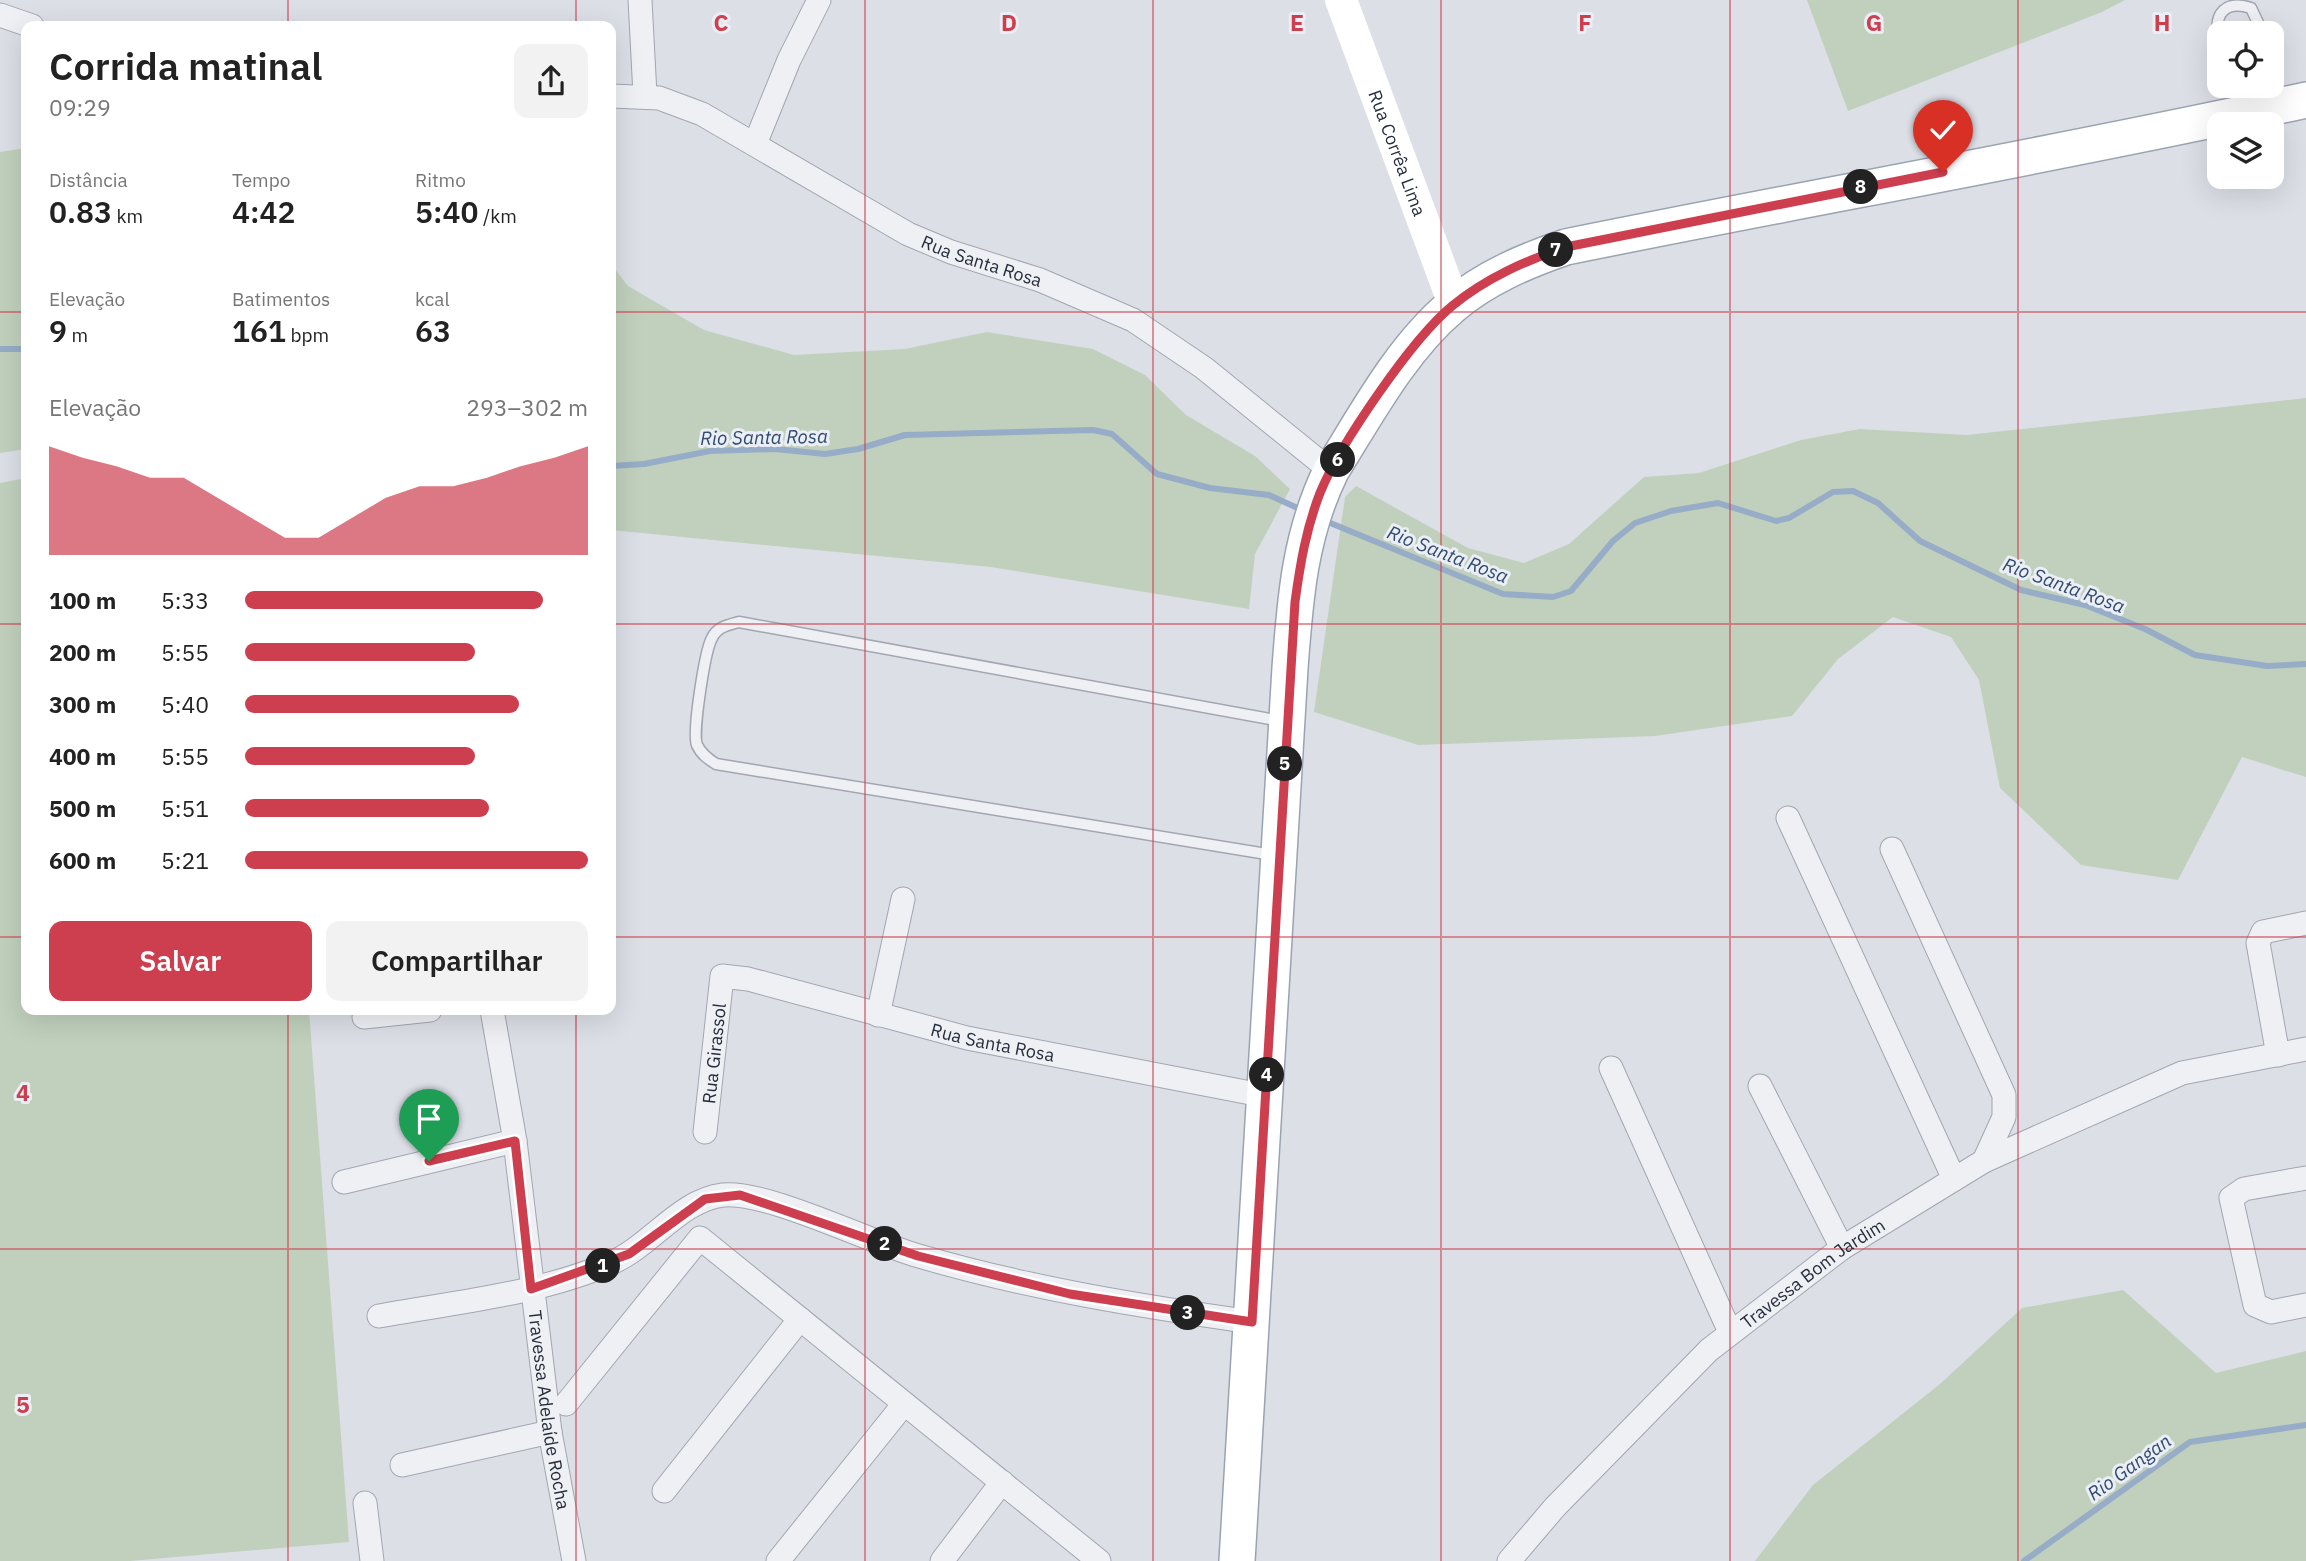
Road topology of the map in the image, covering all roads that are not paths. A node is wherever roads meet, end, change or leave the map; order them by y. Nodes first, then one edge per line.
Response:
1 (640, 0) edge
2 (820, 0) edge
3 (1341, 0) edge
4 (0, 15) edge
5 (2218, 21) edge
6 (2257, 21) edge
7 (21, 22) edge
8 (645, 95) junction
9 (616, 96) edge
10 (2252, 99) edge
11 (2306, 100) edge
12 (755, 144) junction
13 (1454, 304) junction
14 (1326, 482) junction
15 (1287, 722) junction
16 (1788, 818) dead end
17 (1892, 849) dead end
18 (1279, 856) junction
19 (903, 899) dead end
20 (2306, 923) edge
21 (722, 976) joint
22 (383, 1015) edge
23 (493, 1015) edge
24 (878, 1015) junction
25 (364, 1017) dead end
26 (2306, 1049) edge
27 (2278, 1055) junction
28 (1611, 1068) dead end
29 (1760, 1086) dead end
30 (1266, 1096) junction
31 (705, 1132) dead end
32 (515, 1141) junction
33 (1984, 1161) junction
34 (2306, 1178) edge
35 (1954, 1179) junction
36 (344, 1182) dead end
37 (1842, 1248) junction
38 (531, 1289) junction
39 (2306, 1305) edge
40 (379, 1316) dead end
41 (800, 1319) junction
42 (1252, 1322) junction
43 (1730, 1332) junction
44 (566, 1404) dead end
45 (904, 1404) junction
46 (550, 1432) junction
47 (402, 1465) dead end
48 (1002, 1482) junction
49 (664, 1491) dead end
50 (365, 1503) dead end
51 (372, 1561) edge
52 (573, 1561) edge
53 (778, 1561) edge
54 (942, 1561) edge
55 (1099, 1561) edge
56 (1237, 1561) edge
57 (1509, 1561) edge

1 - 8 street
2 - 12 street
3 - 13 street, Rua Corrêa Lima
4 - 7 street
5 - 6 lane
8 - 9 street, Rua Santa Rosa
8 - 12 street, Rua Santa Rosa
10 - 11 main road
10 - 13 main road
12 - 14 street, Rua Santa Rosa
13 - 14 main road
14 - 15 main road
15 - 18 main road
15 - 18 lane
16 - 35 street
17 - 33 street
18 - 30 main road
19 - 24 street
20 - 27 street
21 - 24 street, Rua Santa Rosa
21 - 31 street, Rua Girassol
22 - 25 street
23 - 32 street, Travessa Adelaíde Rocha
24 - 30 street, Rua Santa Rosa
26 - 27 street, Travessa Bom Jardim
27 - 33 street, Travessa Bom Jardim
28 - 43 street
29 - 37 street
30 - 42 main road
32 - 36 street
32 - 38 street, Travessa Adelaíde Rocha
33 - 35 street, Travessa Bom Jardim
34 - 39 street
35 - 37 street, Travessa Bom Jardim
37 - 43 street, Travessa Bom Jardim
38 - 40 street
38 - 42 street
38 - 46 street, Travessa Adelaíde Rocha
41 - 44 street
41 - 45 street
41 - 49 street
42 - 56 main road
43 - 57 street, Travessa Bom Jardim
45 - 48 street
45 - 53 street
46 - 47 street
46 - 52 street, Travessa Adelaíde Rocha
48 - 54 street
48 - 55 street
50 - 51 street

